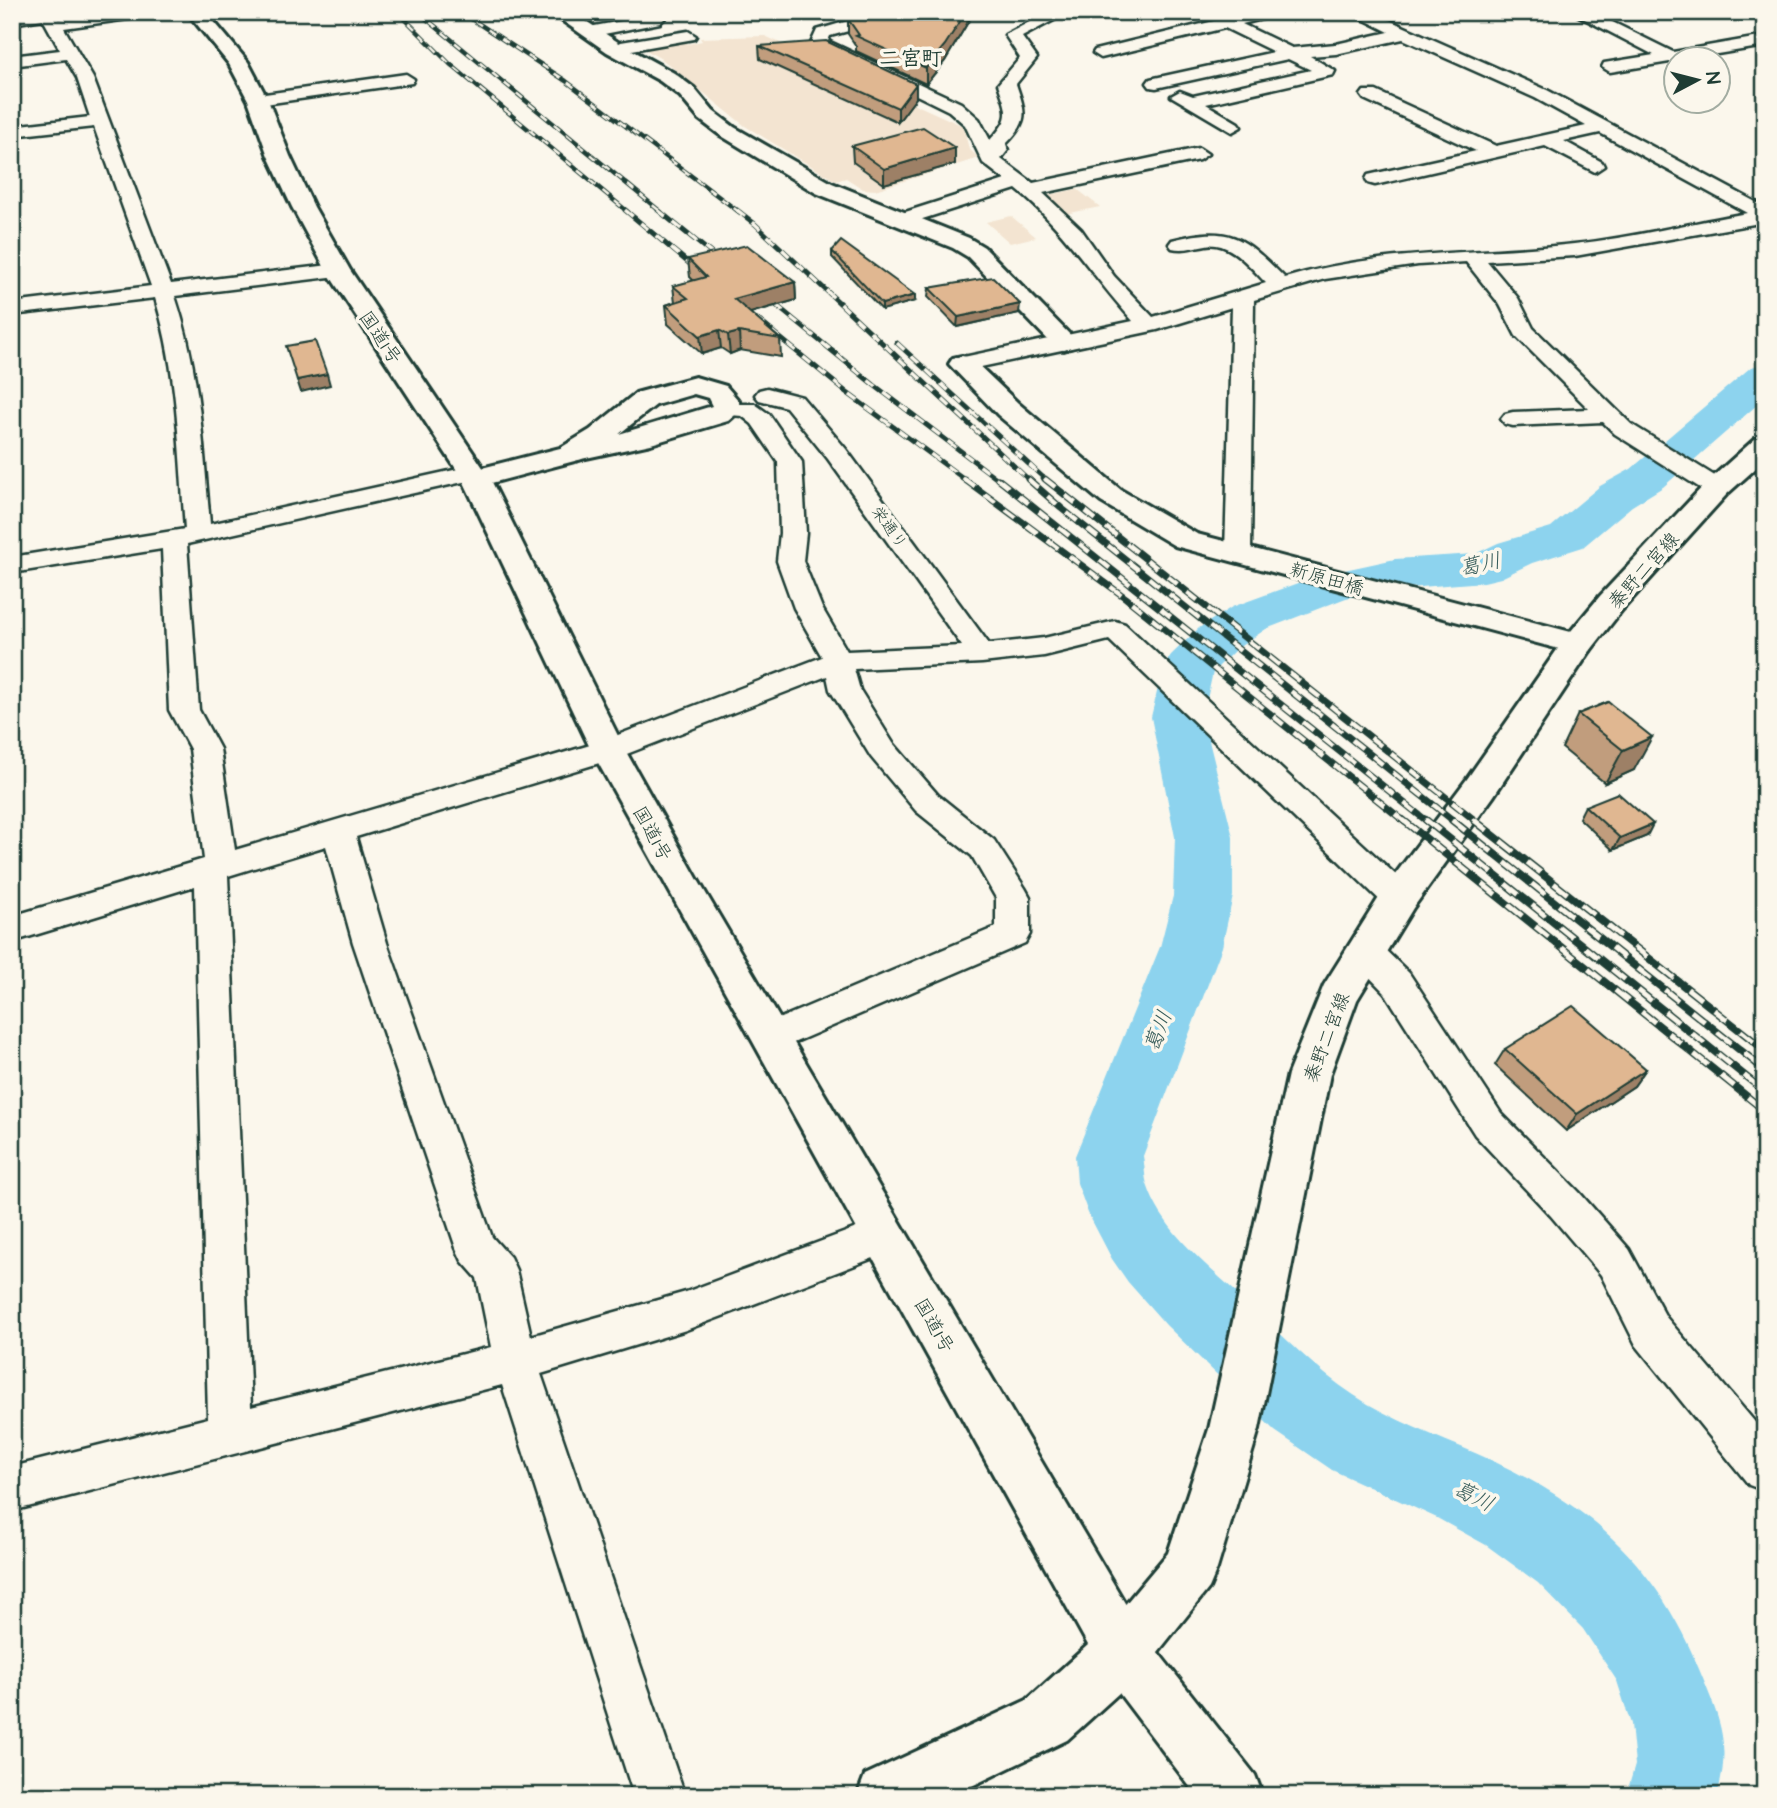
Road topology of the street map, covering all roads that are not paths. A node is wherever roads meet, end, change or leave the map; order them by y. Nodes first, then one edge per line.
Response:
1 (143, 12) edge
2 (195, 12) edge
3 (559, 12) edge
4 (660, 12) edge
5 (1061, 12) edge
6 (1272, 12) edge
7 (1357, 12) edge
8 (1579, 12) edge
9 (12, 19) edge
10 (1227, 23) junction
11 (878, 25) edge
12 (56, 29) edge
13 (589, 32) junction
14 (1407, 33) junction
15 (690, 34) dead end
16 (1760, 45) edge
17 (12, 46) edge
18 (614, 48) junction
19 (1611, 49) dead end
20 (1645, 52) junction
21 (1101, 53) dead end
22 (1292, 53) junction
23 (12, 61) edge
24 (1611, 67) dead end
25 (406, 79) dead end
26 (258, 100) junction
27 (1374, 101) dead end
28 (1191, 102) junction
29 (101, 121) junction
30 (1232, 127) dead end
31 (1599, 128) junction
32 (12, 131) edge
33 (1548, 140) junction
34 (1494, 152) junction
35 (1199, 154) dead end
36 (990, 159) junction
37 (1595, 166) dead end
38 (1375, 179) dead end
39 (1024, 186) junction
40 (1765, 215) edge
41 (903, 219) junction
42 (1190, 238) dead end
43 (1472, 256) junction
44 (338, 270) junction
45 (1280, 285) junction
46 (163, 290) junction
47 (1243, 299) junction
48 (12, 309) edge
49 (1148, 325) junction
50 (1064, 342) junction
51 (962, 364) joint
52 (767, 395) dead end
53 (726, 409) junction
54 (630, 411) junction
55 (1610, 415) junction
56 (1514, 419) dead end
57 (641, 438) junction
58 (1765, 445) edge
59 (572, 453) junction
60 (474, 475) junction
61 (1706, 482) junction
62 (186, 535) junction
63 (1244, 555) junction
64 (12, 565) edge
65 (1578, 645) junction
66 (982, 654) junction
67 (838, 661) junction
68 (608, 750) junction
69 (338, 831) junction
70 (216, 868) junction
71 (1399, 898) junction
72 (12, 929) edge
73 (1366, 952) junction
74 (770, 1038) junction
75 (883, 1236) junction
76 (515, 1361) junction
77 (230, 1434) junction
78 (1765, 1469) edge
79 (12, 1489) edge
80 (1122, 1652) junction
81 (660, 1796) edge
82 (886, 1796) edge
83 (1234, 1796) edge

1 - 12 street
2 - 26 main road, 国道1号
3 - 13 main road
4 - 13 street
5 - 36 street
6 - 10 street
7 - 14 street
8 - 20 street
9 - 12 street
10 - 21 street
10 - 22 street
11 - 36 street
12 - 17 street
12 - 23 street
12 - 29 street
13 - 18 main road
14 - 22 street
14 - 31 street
15 - 18 street
16 - 20 street
18 - 41 main road
19 - 20 street
20 - 24 street
22 - 28 street
22 - 28 street
25 - 26 street
26 - 44 main road, 国道1号
27 - 34 street
28 - 30 street
29 - 32 street
29 - 46 street
31 - 33 street
31 - 40 street
33 - 34 street
33 - 37 street
34 - 38 street
35 - 39 street
36 - 39 street
39 - 41 street
39 - 49 street
40 - 43 street
41 - 50 main road
42 - 45 street
43 - 45 street
43 - 55 street
44 - 46 street
44 - 60 main road, 国道1号
45 - 47 street
46 - 48 street
46 - 62 street
47 - 49 street
47 - 63 street
49 - 50 street
50 - 51 street
51 - 63 main road, 新原田橋
52 - 66 street, 栄通り
53 - 54 main road
53 - 57 main road
53 - 67 street
54 - 57 main road
54 - 59 main road
55 - 56 street
55 - 61 street
57 - 59 main road
58 - 61 main road, 秦野二宮線
59 - 60 main road
60 - 62 street
60 - 68 main road, 国道1号
61 - 65 main road, 秦野二宮線
62 - 64 street
62 - 70 street
63 - 65 main road, 新原田橋
65 - 71 main road, 秦野二宮線
66 - 67 street
66 - 71 street
67 - 68 street
67 - 74 street
68 - 69 street
68 - 74 main road, 国道1号
69 - 70 street
69 - 76 street
70 - 72 street
70 - 77 street
71 - 73 main road, 秦野二宮線
73 - 78 street
73 - 80 main road, 秦野二宮線
74 - 75 main road, 国道1号
75 - 76 street
75 - 80 main road, 国道1号
76 - 77 street
76 - 81 street
77 - 79 street
80 - 82 main road
80 - 83 main road, 国道1号

